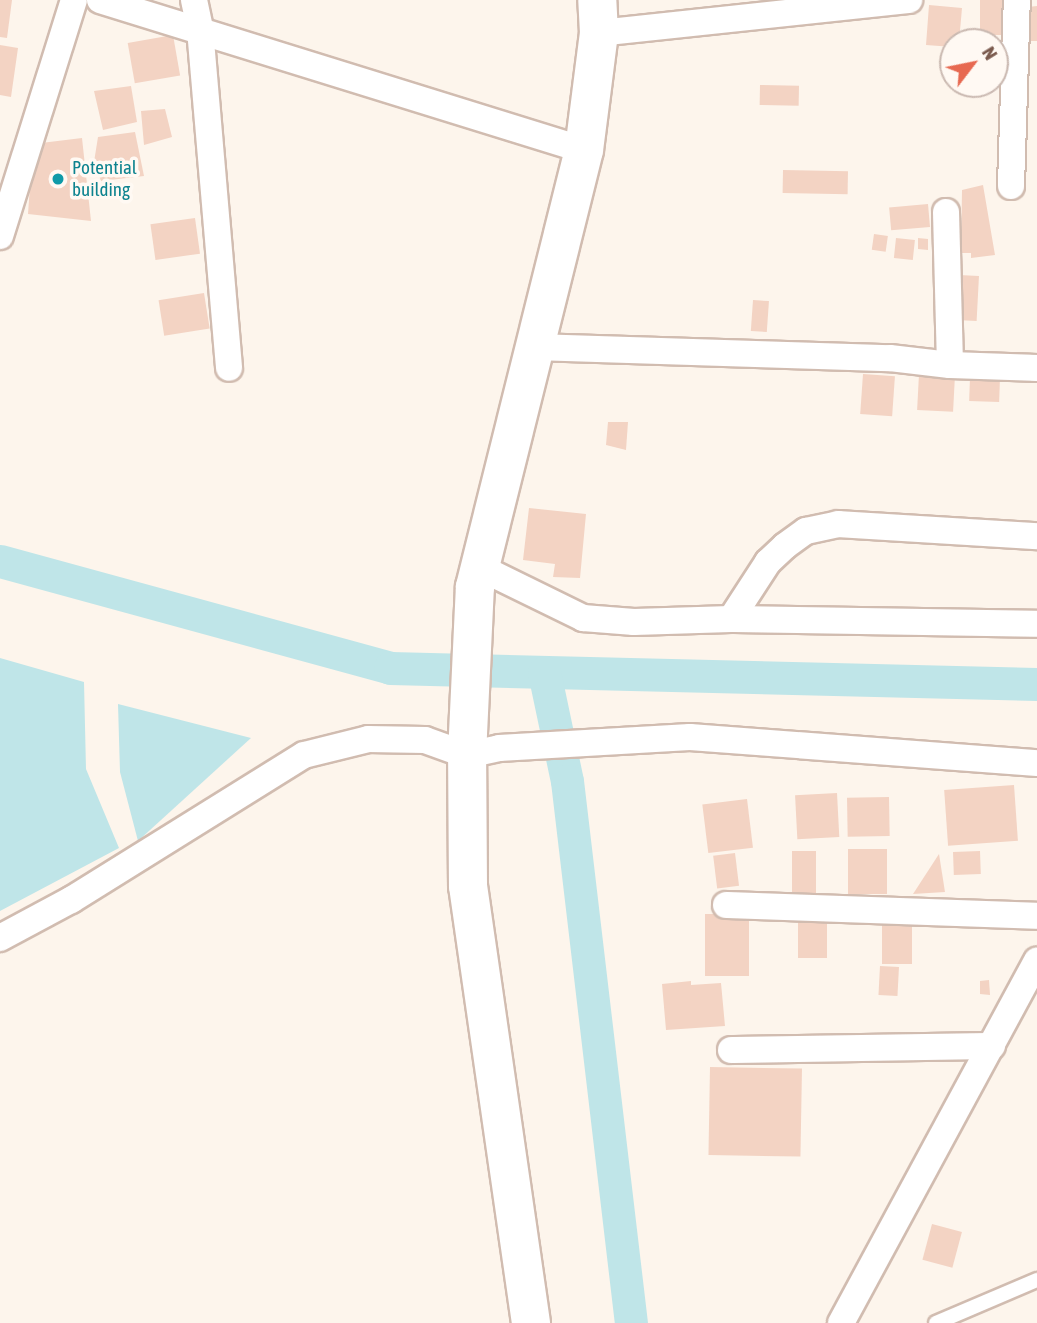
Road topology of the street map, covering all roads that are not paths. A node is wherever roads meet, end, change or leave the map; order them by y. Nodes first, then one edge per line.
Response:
1 (74, 0) edge
2 (100, 0) edge
3 (194, 0) edge
4 (909, 0) edge
5 (1017, 0) edge
6 (830, 5) edge
7 (598, 16) edge
8 (200, 29) junction
9 (584, 150) junction
10 (1011, 186) dead end
11 (946, 212) dead end
12 (0, 236) edge
13 (534, 347) junction
14 (950, 365) junction
15 (229, 368) dead end
16 (1037, 368) edge
17 (1037, 536) edge
18 (478, 577) junction
19 (731, 619) junction
20 (1037, 624) edge
21 (479, 746) junction
22 (1037, 763) edge
23 (726, 905) dead end
24 (1037, 916) edge
25 (0, 938) edge
26 (1037, 961) edge
27 (992, 1046) junction
28 (731, 1050) dead end
29 (1037, 1280) edge
30 (531, 1323) edge
31 (841, 1323) edge
32 (936, 1323) edge

1 - 12 street
2 - 8 street
3 - 8 street
4 - 6 street
5 - 10 street
6 - 7 street
7 - 9 main road
8 - 9 street
8 - 15 street
9 - 13 main road
11 - 14 street
13 - 14 street
13 - 18 main road
14 - 16 street
17 - 19 street
18 - 19 street
18 - 21 main road
19 - 20 street
21 - 22 street
21 - 25 street
21 - 30 main road
23 - 24 street
26 - 27 street
27 - 28 street
27 - 31 street
29 - 32 lane

